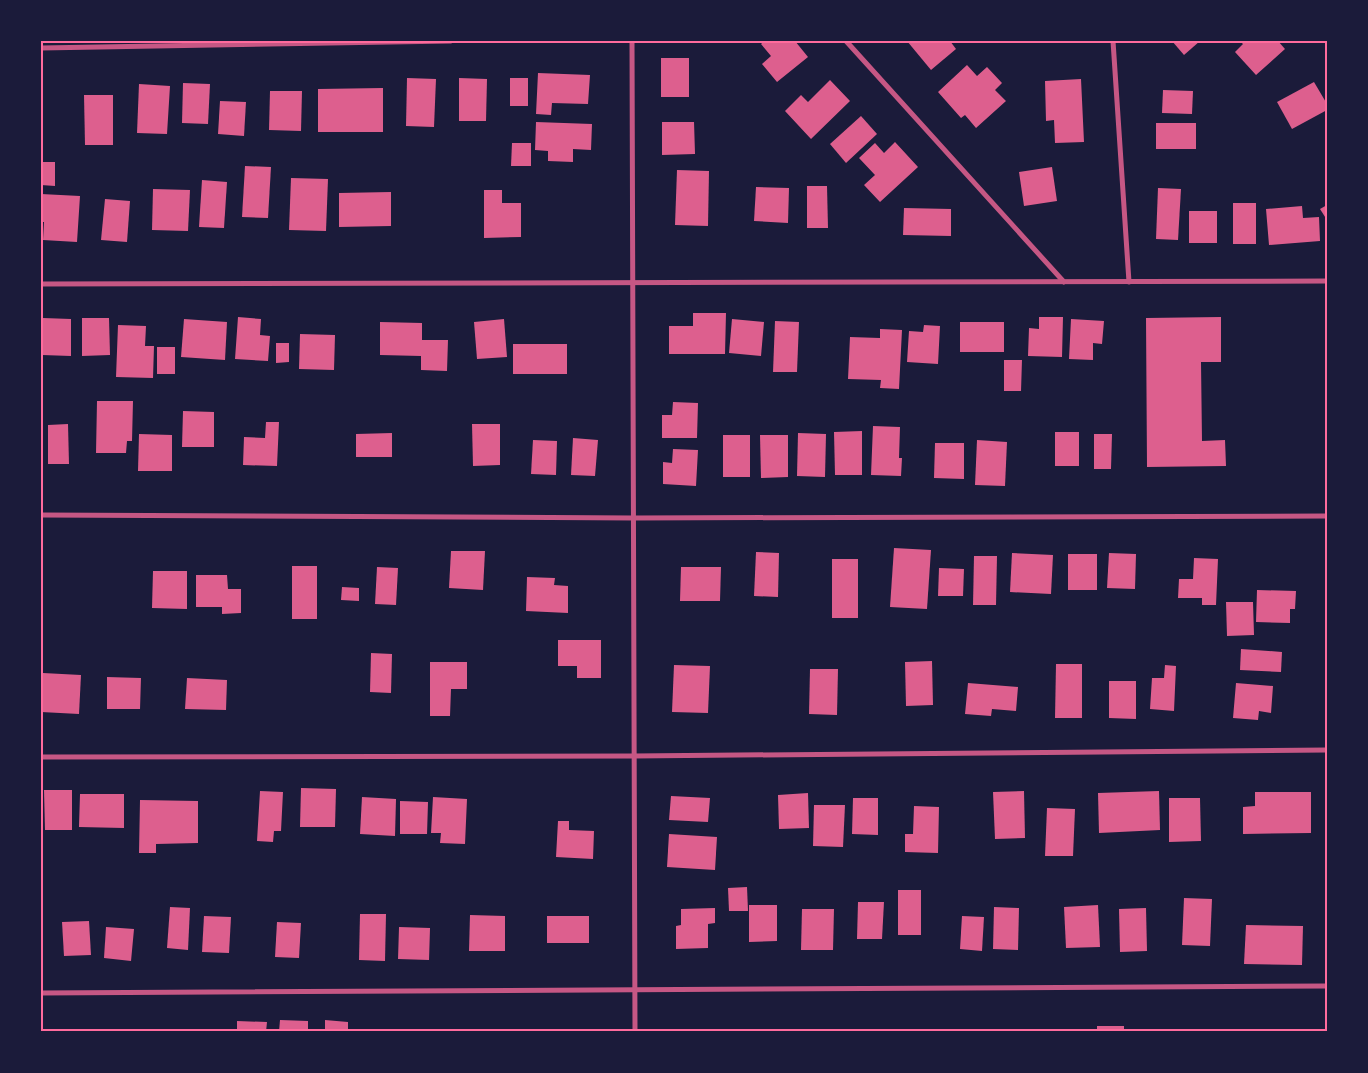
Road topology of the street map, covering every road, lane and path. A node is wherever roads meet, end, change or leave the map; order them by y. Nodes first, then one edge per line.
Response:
1 (451, 41) edge
2 (632, 41) edge
3 (846, 41) edge
4 (1113, 41) edge
5 (41, 48) edge
6 (1327, 281) edge
7 (1064, 282) junction
8 (1129, 282) junction
9 (633, 283) junction
10 (41, 284) edge
11 (41, 515) edge
12 (1327, 516) edge
13 (634, 518) junction
14 (1327, 750) edge
15 (634, 756) junction
16 (41, 757) edge
17 (1327, 986) edge
18 (635, 990) junction
19 (41, 993) edge
20 (635, 1032) edge

1 - 5 street
2 - 9 street
3 - 7 street
4 - 8 street
6 - 8 street
7 - 8 street
7 - 9 street
9 - 10 street
9 - 13 street
11 - 13 street
12 - 13 street
13 - 15 street
14 - 15 street
15 - 16 street
15 - 18 street
17 - 18 street
18 - 19 street
18 - 20 street

